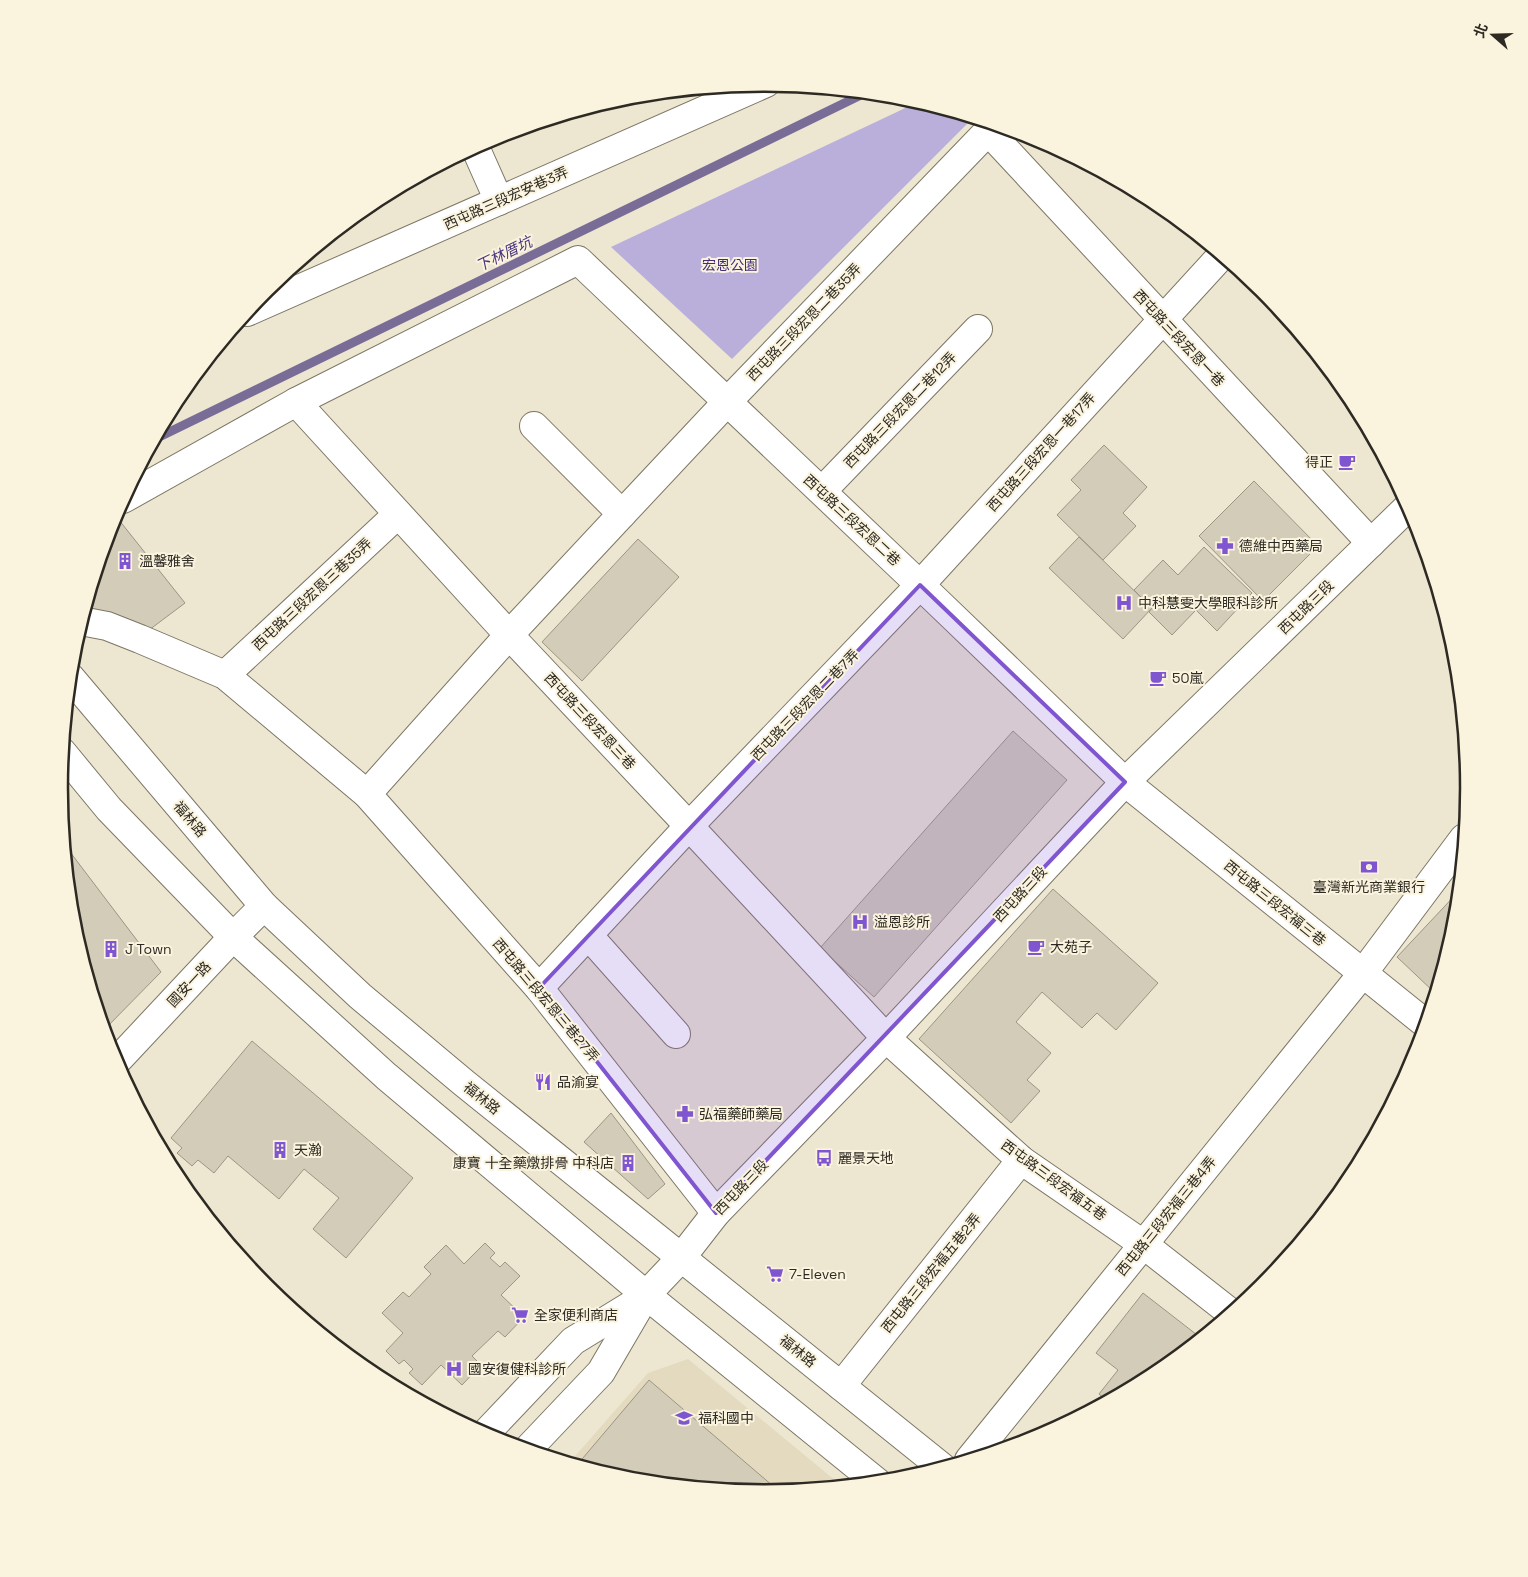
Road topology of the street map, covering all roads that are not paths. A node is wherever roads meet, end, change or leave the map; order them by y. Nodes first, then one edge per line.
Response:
1 (745, 92) edge
2 (989, 130) edge
3 (994, 131) edge
4 (478, 154) edge
5 (499, 201) junction
6 (1217, 260) edge
7 (264, 305) edge
8 (1162, 320) junction
9 (978, 329) dead end
10 (296, 402) junction
11 (727, 402) junction
12 (534, 426) dead end
13 (822, 491) junction
14 (133, 493) edge
15 (1403, 512) edge
16 (398, 514) junction
17 (622, 514) junction
18 (1371, 543) junction
19 (920, 585) junction
20 (88, 622) edge
21 (509, 635) junction
22 (225, 675) junction
23 (76, 684) edge
24 (69, 760) edge
25 (1124, 782) junction
26 (367, 794) junction
27 (689, 826) junction
28 (1458, 846) edge
29 (264, 906) junction
30 (588, 935) junction
31 (232, 937) junction
32 (1363, 973) junction
33 (539, 988) junction
34 (1421, 1020) edge
35 (676, 1034) dead end
36 (886, 1038) junction
37 (121, 1056) edge
38 (1021, 1160) junction
39 (716, 1213) junction
40 (1143, 1244) junction
41 (681, 1258) junction
42 (646, 1296) junction
43 (1226, 1309) edge
44 (841, 1386) junction
45 (490, 1429) edge
46 (532, 1445) edge
47 (976, 1452) edge
48 (937, 1463) edge
49 (871, 1476) edge

1 - 5 street, 西屯路三段宏安巷3弄
2 - 11 street, 西屯路三段宏恩二巷35弄
3 - 8 street, 西屯路三段宏恩一巷
4 - 5 street
5 - 7 street, 西屯路三段宏安巷3弄
6 - 8 street, 西屯路三段宏恩一巷17弄
8 - 18 street, 西屯路三段宏恩一巷
8 - 19 street, 西屯路三段宏恩一巷17弄
9 - 13 street, 西屯路三段宏恩二巷12弄
10 - 11 street, 西屯路三段宏恩二巷
10 - 14 street
10 - 16 street, 西屯路三段宏恩三巷
11 - 13 street, 西屯路三段宏恩二巷
11 - 17 street, 西屯路三段宏恩二巷35弄
12 - 17 street
13 - 19 street, 西屯路三段宏恩二巷
15 - 18 street, 西屯路三段
16 - 21 street, 西屯路三段宏恩三巷
16 - 22 street, 西屯路三段宏恩三巷35弄
17 - 21 street, 西屯路三段宏恩二巷35弄
18 - 25 street, 西屯路三段
19 - 25 street, 西屯路三段宏恩二巷
19 - 27 street, 西屯路三段宏恩二巷7弄
20 - 22 street, 西屯路三段宏恩三巷27弄
21 - 26 street
21 - 27 street, 西屯路三段宏恩三巷
22 - 26 street, 西屯路三段宏恩三巷27弄
23 - 29 street, 福林路
24 - 31 street
25 - 32 street, 西屯路三段宏福三巷
25 - 36 street, 西屯路三段
26 - 33 street, 西屯路三段宏恩三巷27弄
27 - 30 street, 西屯路三段宏恩二巷7弄
27 - 36 street, 西屯路三段宏恩三巷
28 - 32 street, 西屯路三段宏福三巷4弄
29 - 31 street, 國安一路
29 - 41 street, 福林路
30 - 33 street, 西屯路三段宏恩二巷7弄
30 - 35 street
31 - 37 street, 國安一路
31 - 42 street
32 - 34 street, 西屯路三段宏福三巷
32 - 40 street, 西屯路三段宏福三巷4弄
33 - 39 street, 西屯路三段宏恩三巷27弄
36 - 38 street, 西屯路三段宏福五巷
36 - 39 street, 西屯路三段
38 - 40 street, 西屯路三段宏福五巷
38 - 44 street, 西屯路三段宏福五巷2弄
39 - 41 street, 西屯路三段
40 - 43 street, 西屯路三段宏福五巷
40 - 47 street, 西屯路三段宏福三巷4弄
41 - 42 street, 西屯路三段
41 - 44 street, 福林路
42 - 45 street, 西屯路三段
42 - 46 street, 西屯路三段
42 - 49 street
44 - 48 street, 福林路

